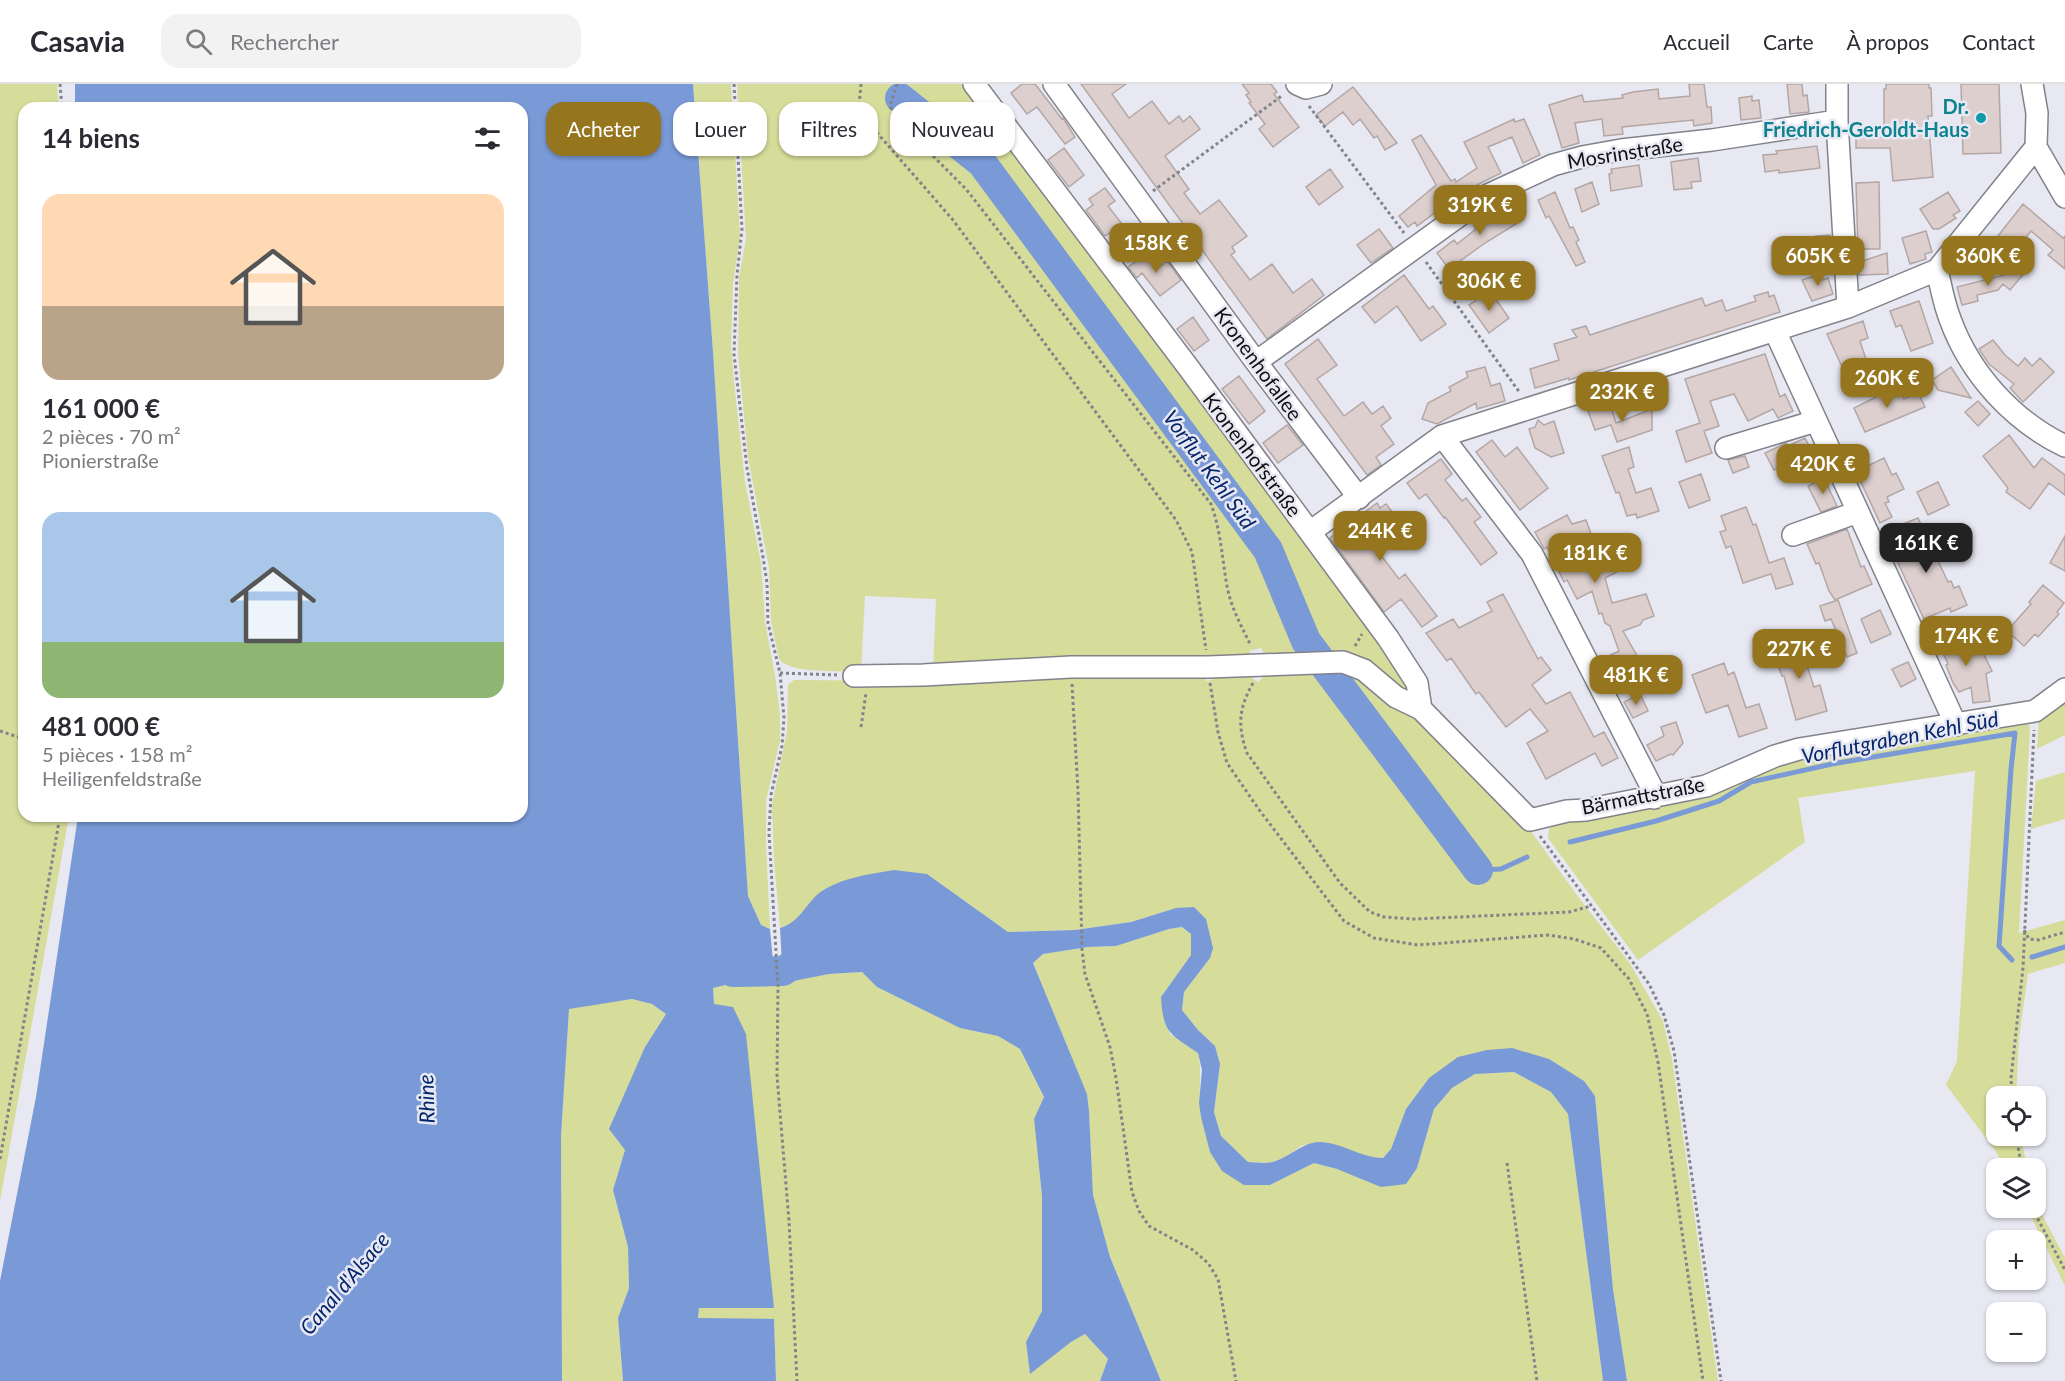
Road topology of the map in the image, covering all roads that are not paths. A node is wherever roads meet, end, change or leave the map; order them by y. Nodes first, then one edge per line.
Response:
1 (974, 84) edge
2 (1054, 84) edge
3 (1297, 84) edge
4 (1321, 84) edge
5 (1837, 84) edge
6 (2032, 84) edge
7 (1837, 121) junction
8 (2036, 147) junction
9 (2065, 196) edge
10 (1937, 270) junction
11 (1848, 307) junction
12 (1775, 331) junction
13 (1256, 362) junction
14 (1816, 421) junction
15 (1442, 436) junction
16 (2065, 446) edge
17 (1726, 448) dead end
18 (1359, 498) junction
19 (1858, 512) junction
20 (1310, 532) junction
21 (1793, 535) dead end
22 (862, 676) road end
23 (2065, 690) edge
24 (1421, 709) junction
25 (1956, 725) junction
26 (1654, 798) junction

1 - 20 street, Kronenhofstraße
2 - 13 street, Kronenhofallee
3 - 4 street
5 - 7 street
6 - 8 street
7 - 11 street
7 - 13 street, Mosrinstraße
8 - 9 street
8 - 10 street
10 - 11 street
10 - 16 street
11 - 12 street
12 - 14 street
12 - 15 street
13 - 18 street, Kronenhofallee
14 - 17 street
14 - 19 street
15 - 18 street
15 - 26 street
18 - 20 street
19 - 21 street
19 - 25 street
20 - 24 street, Kronenhofstraße
22 - 24 street
23 - 25 street, Bärmattstraße
24 - 26 street, Bärmattstraße
25 - 26 street, Bärmattstraße

